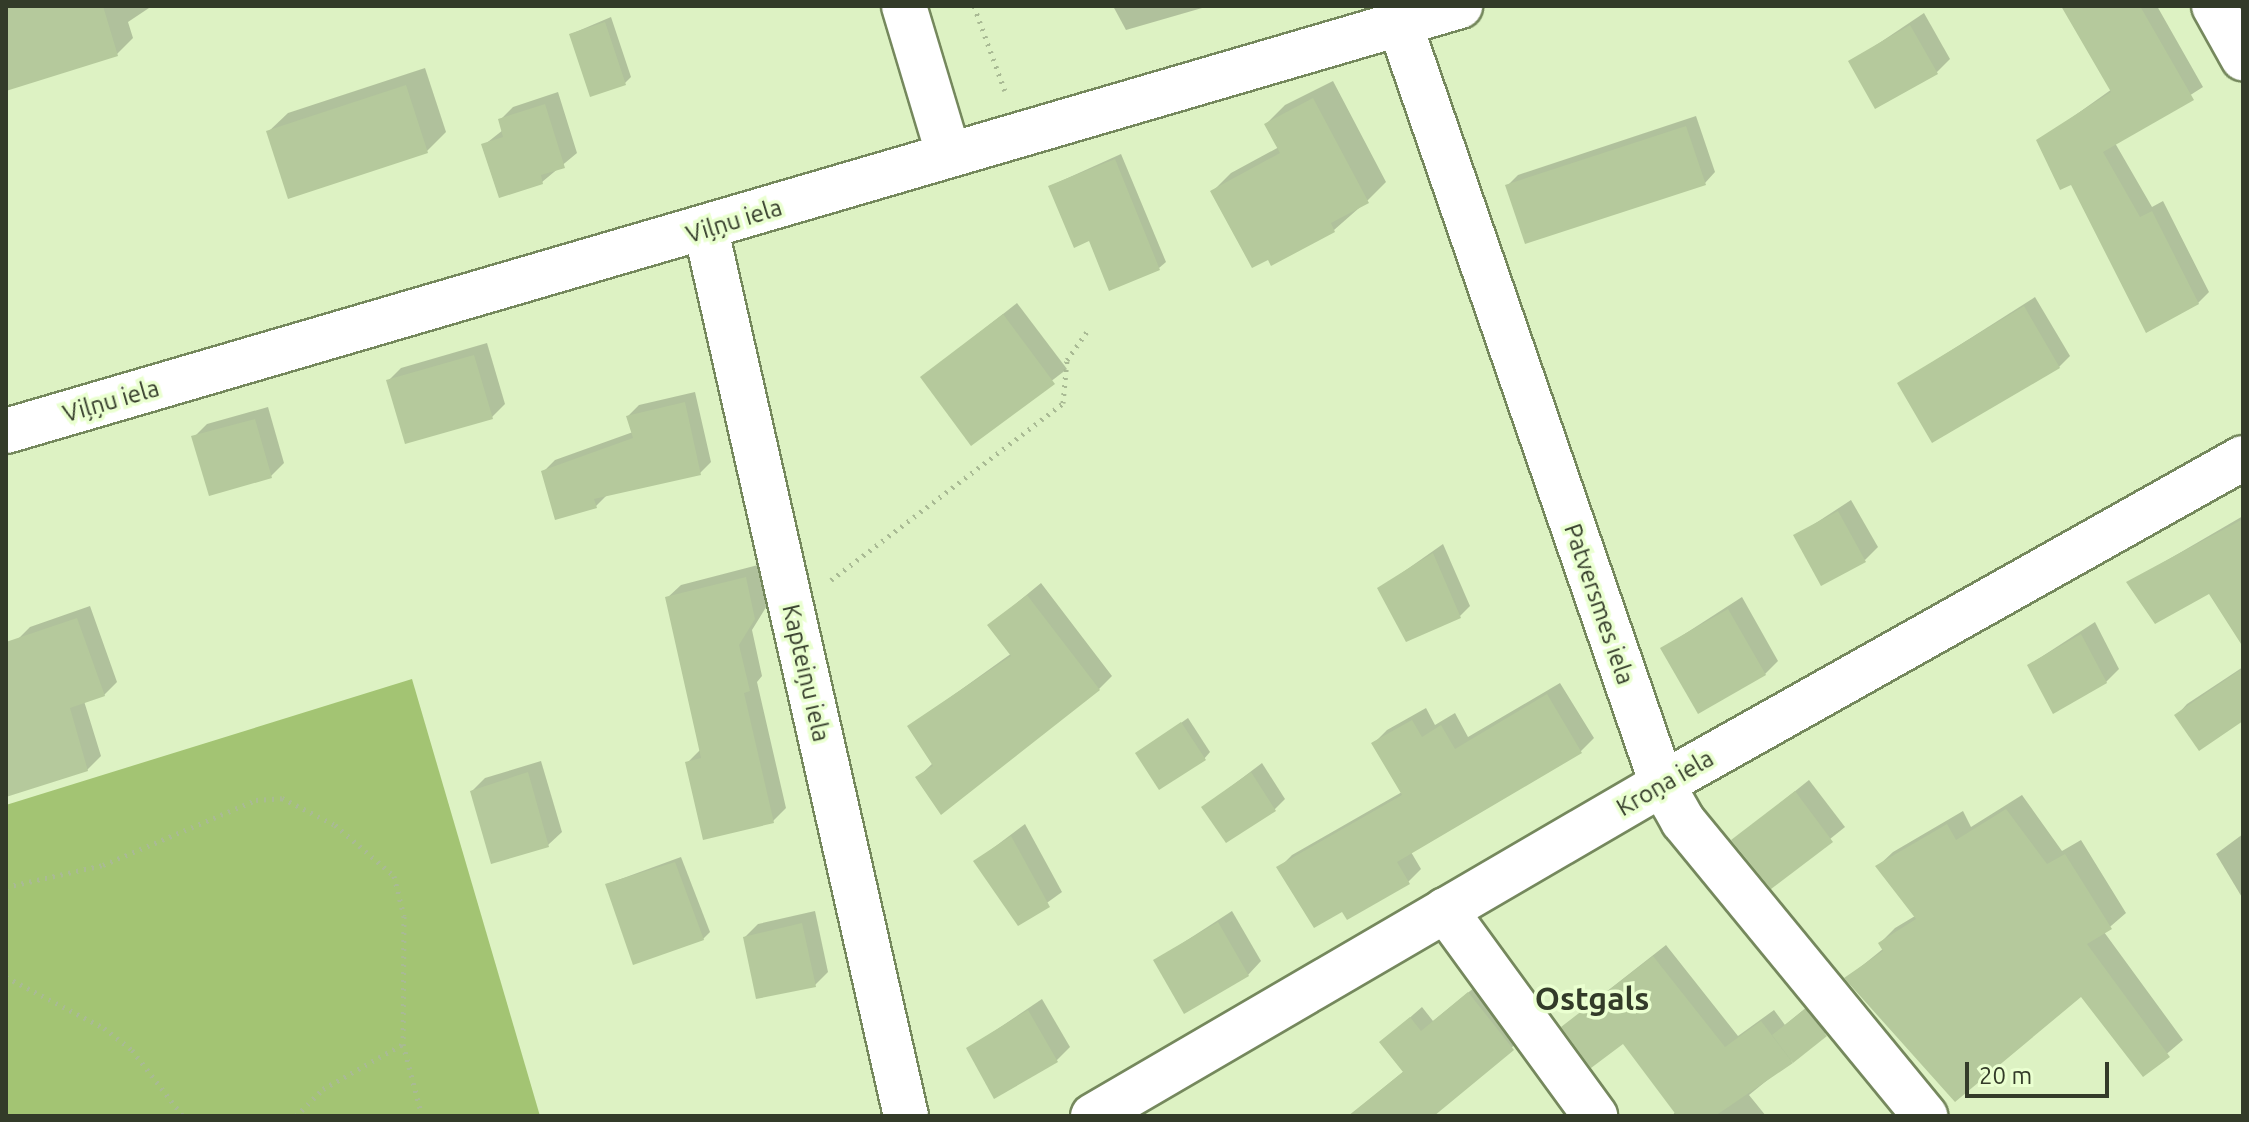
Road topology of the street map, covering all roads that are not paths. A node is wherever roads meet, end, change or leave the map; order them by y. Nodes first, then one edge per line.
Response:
1 (904, 6) edge
2 (1460, 6) edge
3 (2214, 6) edge
4 (1399, 22) junction
5 (2243, 58) edge
6 (948, 153) junction
7 (706, 230) junction
8 (6, 431) edge
9 (2243, 458) edge
10 (1662, 784) junction
11 (1445, 910) junction
12 (906, 1116) edge
13 (1093, 1116) edge
14 (1595, 1116) edge
15 (1925, 1116) edge

1 - 6 street
2 - 4 street, Viļņu iela
3 - 5 street
4 - 6 street, Viļņu iela
4 - 10 street, Patversmes iela
6 - 7 street, Viļņu iela
7 - 8 street, Viļņu iela
7 - 12 street, Kapteiņu iela
9 - 10 street, Kroņa iela
10 - 11 street, Kroņa iela
10 - 15 street, Patversmes iela
11 - 13 street, Kroņa iela
11 - 14 street

